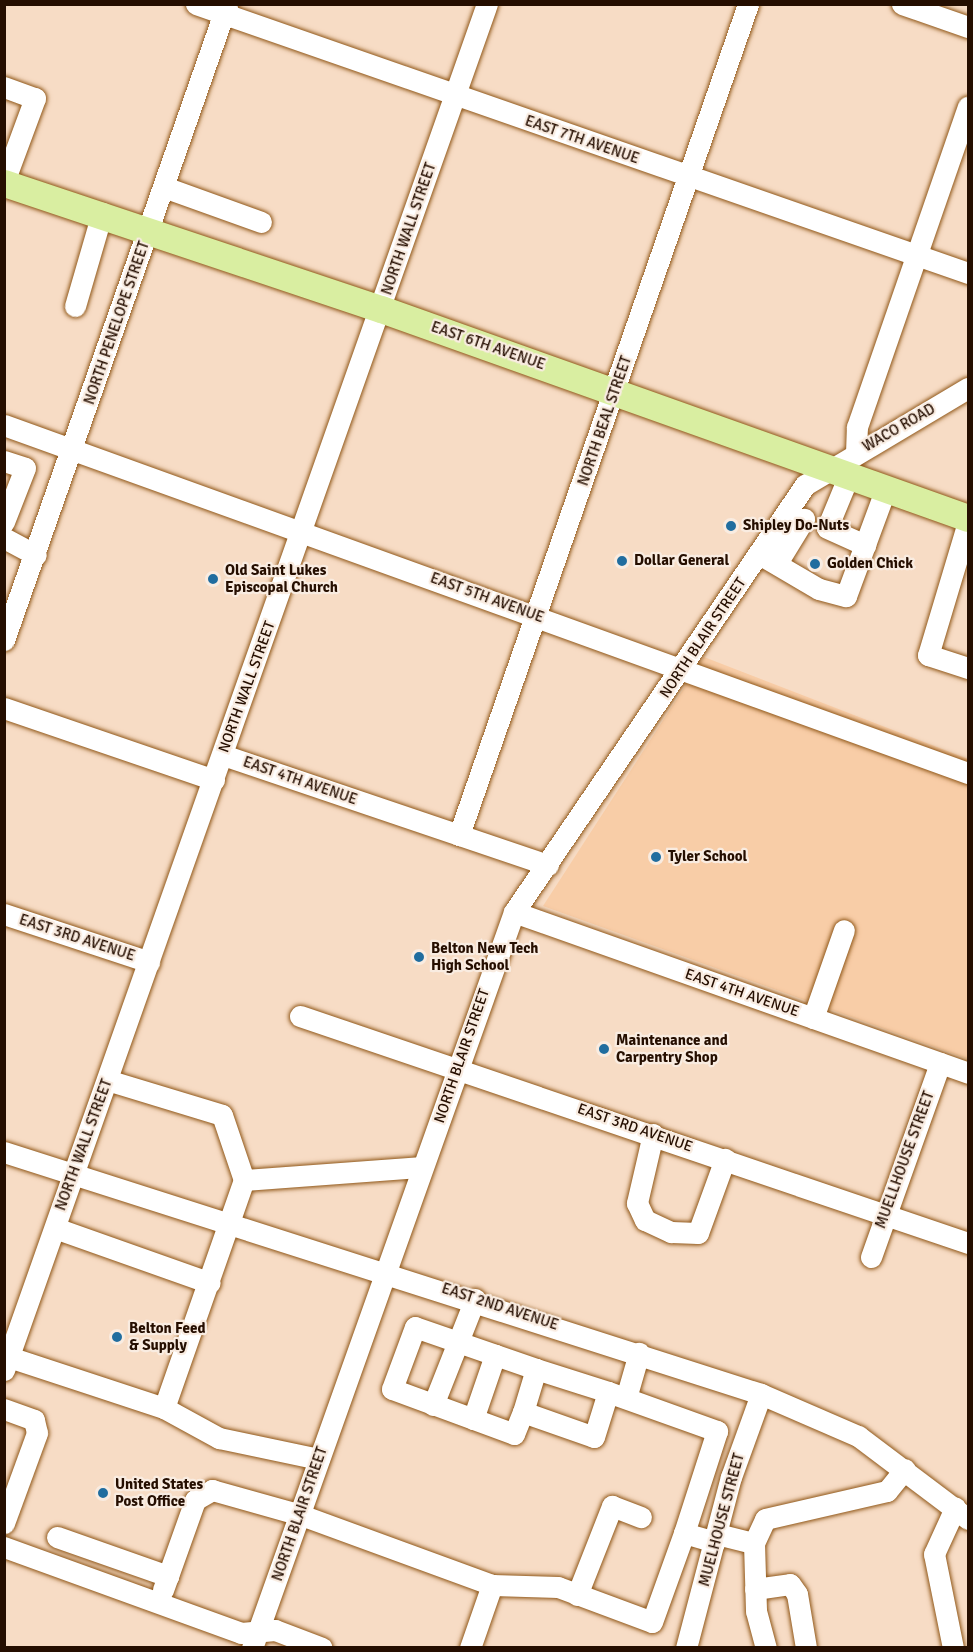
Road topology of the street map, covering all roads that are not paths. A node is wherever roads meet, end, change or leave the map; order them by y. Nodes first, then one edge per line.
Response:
1 (196, 4) edge
2 (487, 4) edge
3 (748, 4) edge
4 (902, 4) edge
5 (225, 9) edge
6 (969, 27) edge
7 (4, 87) edge
8 (455, 97) junction
9 (969, 107) edge
10 (689, 176) junction
11 (4, 183) edge
12 (164, 187) junction
13 (102, 213) junction
14 (261, 222) dead end
15 (149, 229) junction
16 (917, 256) junction
17 (969, 273) edge
18 (75, 306) dead end
19 (381, 309) junction
20 (969, 388) edge
21 (616, 390) junction
22 (4, 425) edge
23 (72, 451) junction
24 (4, 461) edge
25 (845, 466) junction
26 (886, 488) junction
27 (796, 515) junction
28 (969, 520) edge
29 (4, 522) edge
30 (827, 528) junction
31 (302, 531) junction
32 (4, 538) edge
33 (865, 545) junction
34 (36, 555) junction
35 (768, 559) junction
36 (962, 569) edge
37 (537, 616) junction
38 (4, 640) edge
39 (969, 668) edge
40 (682, 669) junction
41 (4, 708) edge
42 (223, 755) junction
43 (969, 773) edge
44 (214, 780) junction
45 (459, 835) junction
46 (548, 866) junction
47 (514, 912) junction
48 (4, 914) edge
49 (844, 930) dead end
50 (149, 962) junction
51 (300, 1016) dead end
52 (813, 1018) junction
53 (940, 1063) junction
54 (458, 1067) junction
55 (969, 1073) edge
56 (107, 1080) junction
57 (652, 1134) junction
58 (6, 1159) edge
59 (725, 1159) junction
60 (423, 1167) junction
61 (74, 1176) junction
62 (244, 1180) junction
63 (885, 1214) junction
64 (228, 1224) junction
65 (55, 1228) junction
66 (969, 1243) edge
67 (871, 1257) dead end
68 (386, 1273) junction
69 (210, 1283) junction
70 (475, 1299) junction
71 (458, 1342) junction
72 (639, 1353) junction
73 (495, 1355) junction
74 (7, 1363) edge
75 (536, 1369) junction
76 (760, 1394) junction
77 (617, 1395) junction
78 (434, 1405) junction
79 (164, 1408) junction
80 (4, 1409) edge
81 (523, 1412) junction
82 (472, 1419) junction
83 (320, 1459) junction
84 (905, 1469) junction
85 (962, 1513) edge
86 (301, 1515) junction
87 (641, 1517) dead end
88 (6, 1522) edge
89 (684, 1533) junction
90 (57, 1537) dead end
91 (716, 1538) junction
92 (754, 1543) junction
93 (4, 1546) edge
94 (168, 1576) junction
95 (492, 1586) junction
96 (755, 1589) junction
97 (577, 1595) junction
98 (159, 1603) junction
99 (255, 1639) edge
100 (322, 1647) edge
101 (470, 1647) edge
102 (686, 1647) edge
103 (766, 1647) edge
104 (806, 1647) edge
105 (953, 1647) edge

1 - 5 street, EAST 7TH AVENUE
2 - 8 street, NORTH WALL STREET
3 - 10 street, NORTH BEAL STREET
4 - 6 street
5 - 8 street, EAST 7TH AVENUE
5 - 12 street, NORTH PENELOPE STREET
7 - 11 street
8 - 10 street, EAST 7TH AVENUE
8 - 19 street, NORTH WALL STREET
9 - 16 street
10 - 16 street, EAST 7TH AVENUE
10 - 21 street, NORTH BEAL STREET
11 - 13 main road, EAST 6TH AVENUE
12 - 14 street
12 - 15 street, NORTH PENELOPE STREET
13 - 15 main road, EAST 6TH AVENUE
13 - 18 street
15 - 19 main road, EAST 6TH AVENUE
15 - 23 street, NORTH PENELOPE STREET
16 - 17 street, EAST 7TH AVENUE
16 - 25 street
19 - 21 main road, EAST 6TH AVENUE
19 - 31 street, NORTH WALL STREET
20 - 25 street, WACO ROAD
21 - 25 main road, EAST 6TH AVENUE
21 - 37 street, NORTH BEAL STREET
22 - 23 street, EAST 5TH AVENUE
23 - 31 street, EAST 5TH AVENUE
23 - 34 street, NORTH PENELOPE STREET
24 - 29 street
25 - 26 main road, EAST 6TH AVENUE
25 - 27 street, NORTH BLAIR STREET
25 - 30 street
26 - 28 main road, EAST 6TH AVENUE
26 - 33 street
27 - 30 street
27 - 35 street, NORTH BLAIR STREET
28 - 36 street
30 - 33 street
31 - 37 street, EAST 5TH AVENUE
31 - 42 street, NORTH WALL STREET
32 - 34 street
33 - 35 street
34 - 38 street, NORTH PENELOPE STREET
35 - 40 street, NORTH BLAIR STREET
36 - 39 street
37 - 40 street, EAST 5TH AVENUE
37 - 45 street, NORTH BEAL STREET
40 - 43 street, EAST 5TH AVENUE
40 - 46 street, NORTH BLAIR STREET
41 - 44 street
42 - 44 street, NORTH WALL STREET
42 - 45 street, EAST 4TH AVENUE
44 - 50 street, NORTH WALL STREET
45 - 46 street, EAST 4TH AVENUE
46 - 47 street, NORTH BLAIR STREET
47 - 52 street, EAST 4TH AVENUE
47 - 54 street, NORTH BLAIR STREET
48 - 50 street, EAST 3RD AVENUE
49 - 52 street
50 - 56 street, NORTH WALL STREET
51 - 54 street, EAST 3RD AVENUE
52 - 53 street, EAST 4TH AVENUE
53 - 55 street, EAST 4TH AVENUE
53 - 63 street, MUELLHOUSE STREET
54 - 57 street, EAST 3RD AVENUE
54 - 60 street, NORTH BLAIR STREET
56 - 61 street, NORTH WALL STREET
56 - 62 street
57 - 59 street, EAST 3RD AVENUE
57 - 59 street
58 - 61 street, EAST 2ND AVENUE
59 - 63 street, EAST 3RD AVENUE
60 - 62 street
60 - 68 street, NORTH BLAIR STREET
61 - 64 street, EAST 2ND AVENUE
61 - 65 street, NORTH WALL STREET
62 - 64 street
63 - 66 street, EAST 3RD AVENUE
63 - 67 street, MUELLHOUSE STREET
64 - 68 street, EAST 2ND AVENUE
64 - 69 street
65 - 69 street
65 - 74 street, NORTH WALL STREET
68 - 70 street, EAST 2ND AVENUE
68 - 83 street, NORTH BLAIR STREET
69 - 79 street
70 - 71 street
70 - 72 street, EAST 2ND AVENUE
71 - 73 street
71 - 78 street
71 - 78 street
72 - 76 street, EAST 2ND AVENUE
72 - 77 street
73 - 75 street
73 - 82 street
74 - 79 street
75 - 77 street
75 - 81 street
76 - 84 street, EAST 2ND AVENUE
76 - 91 street, MUELHOUSE STREET
77 - 81 street
77 - 89 street
78 - 82 street
79 - 83 street
80 - 88 street
81 - 82 street
83 - 86 street, NORTH BLAIR STREET
84 - 85 street, EAST 2ND AVENUE
84 - 92 street
85 - 105 street
86 - 94 street
86 - 95 street
86 - 99 street, NORTH BLAIR STREET
87 - 97 street
89 - 91 street
89 - 97 street
90 - 94 street
91 - 92 street
91 - 102 street, MUELHOUSE STREET
92 - 96 street
93 - 98 street
94 - 98 street
95 - 97 street
95 - 101 street
96 - 103 street
96 - 104 street
98 - 99 street
99 - 100 street

